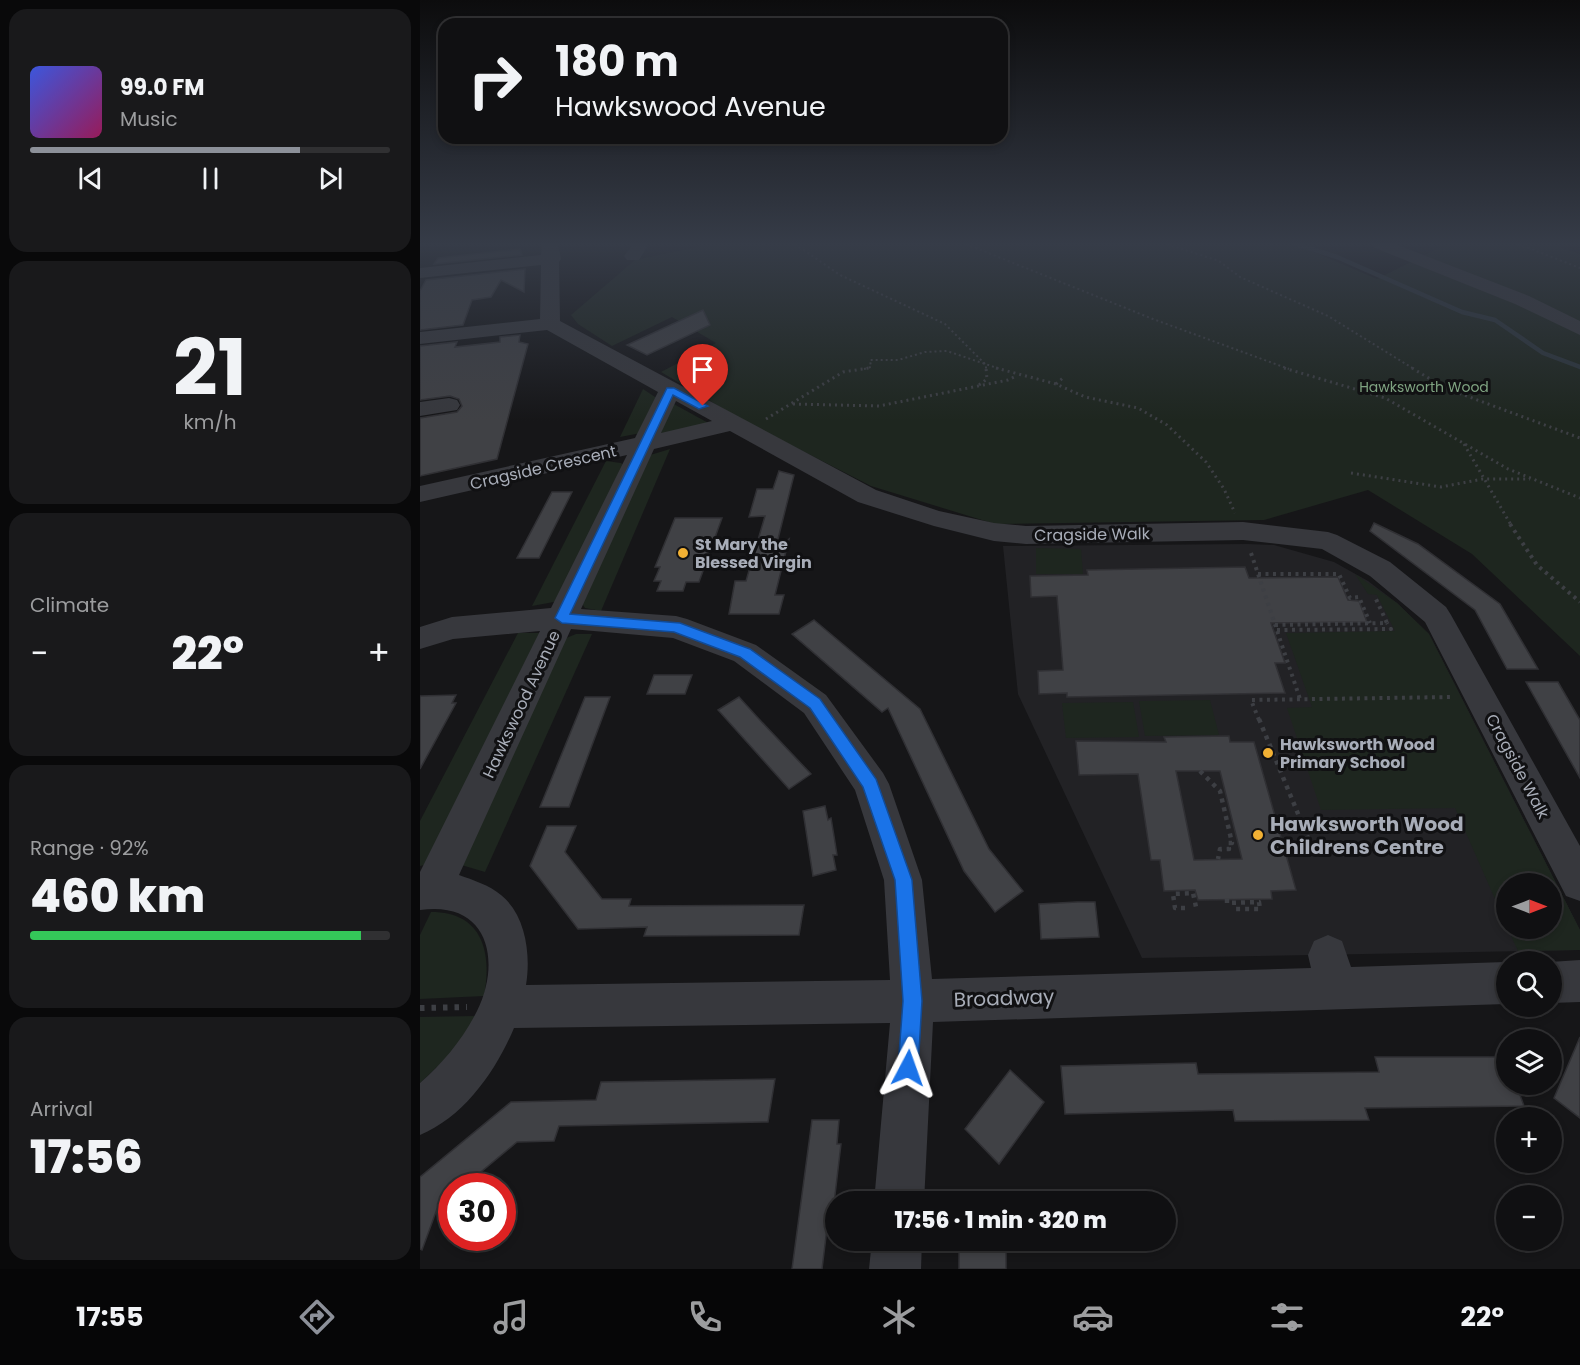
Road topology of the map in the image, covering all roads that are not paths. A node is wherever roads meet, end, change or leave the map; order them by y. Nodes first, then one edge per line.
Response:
1 (550, 303) edge
2 (1528, 303) edge
3 (1562, 303) edge
4 (1580, 312) edge
5 (550, 324) junction
6 (1580, 329) edge
7 (420, 338) edge
8 (670, 390) junction
9 (449, 405) dead end
10 (420, 409) edge
11 (741, 426) junction
12 (644, 443) junction
13 (420, 495) edge
14 (562, 618) junction
15 (420, 638) edge
16 (1580, 883) edge
17 (426, 890) edge
18 (1580, 981) edge
19 (1496, 982) edge
20 (1562, 982) edge
21 (912, 1001) junction
22 (501, 1007) junction
23 (420, 1112) edge
24 (900, 1191) edge
25 (896, 1251) edge
26 (895, 1269) edge

1 - 5 street
2 - 6 street
3 - 4 street
5 - 7 street
5 - 8 street, Cragside Walk
8 - 11 street, Cragside Walk
8 - 12 street, Hawkswood Avenue
9 - 10 street
11 - 12 street, Cragside Crescent
11 - 16 street, Cragside Walk
12 - 13 street, Cragside Crescent
12 - 14 street, Hawkswood Avenue
14 - 15 street
14 - 17 street, Hawkswood Avenue
14 - 21 street
17 - 22 street
18 - 20 street
19 - 21 street, Broadway
21 - 22 street, Broadway
21 - 24 street
22 - 23 street
25 - 26 street

